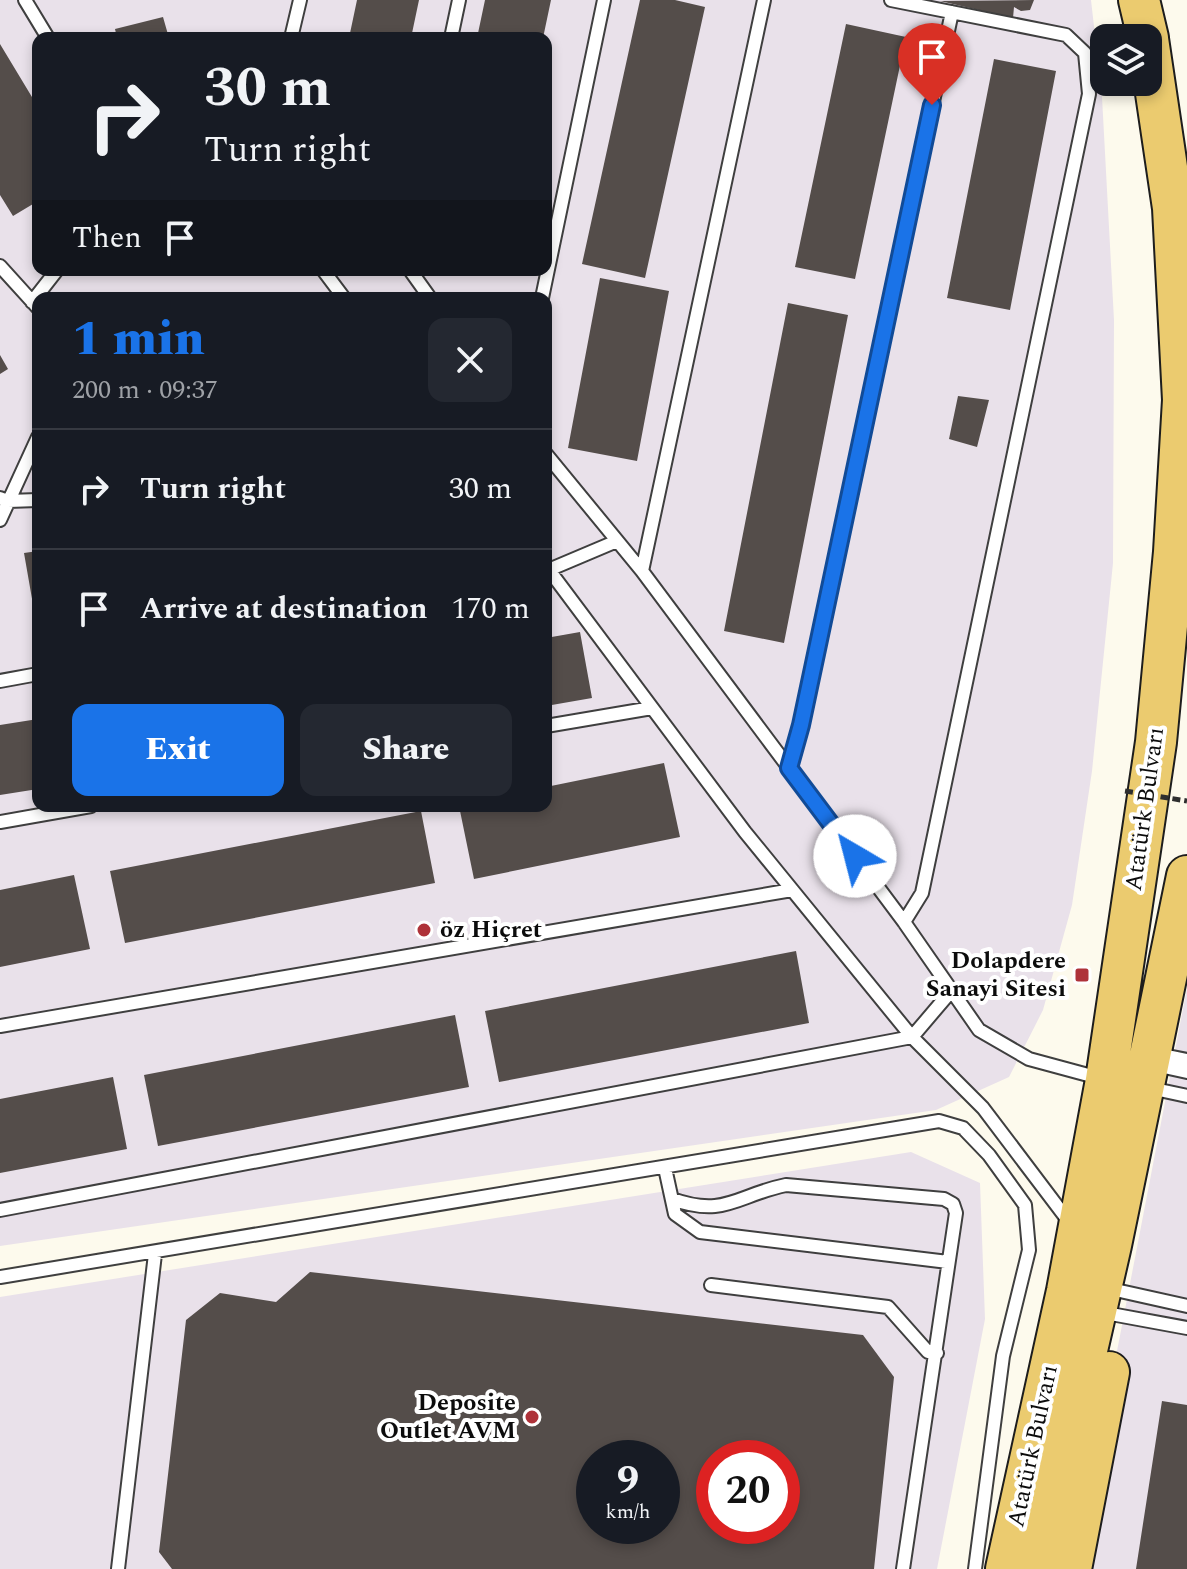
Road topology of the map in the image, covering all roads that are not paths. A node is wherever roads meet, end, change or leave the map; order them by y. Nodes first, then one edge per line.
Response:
1 (25, 0) edge
2 (300, 0) edge
3 (459, 0) edge
4 (604, 0) edge
5 (764, 0) edge
6 (891, 0) edge
7 (1139, 0) edge
8 (952, 12) junction
9 (1145, 24) edge
10 (44, 32) edge
11 (292, 32) edge
12 (452, 32) edge
13 (1156, 96) edge
14 (552, 250) edge
15 (0, 266) edge
16 (32, 302) edge
17 (32, 448) edge
18 (552, 461) edge
19 (4, 500) edge
20 (32, 500) edge
21 (0, 520) edge
22 (617, 541) junction
23 (552, 567) edge
24 (642, 571) junction
25 (552, 576) edge
26 (32, 675) edge
27 (0, 681) edge
28 (652, 708) junction
29 (552, 725) edge
30 (789, 768) junction
31 (57, 812) edge
32 (0, 822) edge
33 (1187, 876) edge
34 (792, 890) junction
35 (904, 922) junction
36 (952, 990) junction
37 (0, 1026) edge
38 (912, 1037) junction
39 (1147, 1069) edge
40 (1187, 1072) edge
41 (1187, 1096) edge
42 (665, 1168) junction
43 (672, 1199) junction
44 (723, 1208) junction
45 (0, 1210) edge
46 (721, 1236) junction
47 (1095, 1239) junction
48 (155, 1254) junction
49 (948, 1262) junction
50 (0, 1277) edge
51 (711, 1285) dead end
52 (1067, 1291) junction
53 (1111, 1302) junction
54 (1187, 1306) edge
55 (1187, 1328) edge
56 (937, 1353) junction
57 (118, 1569) edge
58 (903, 1569) edge
59 (975, 1569) edge
60 (981, 1569) edge
61 (1006, 1569) edge
62 (1037, 1569) edge
63 (1071, 1569) edge

1 - 10 lane
2 - 11 lane
3 - 12 lane
4 - 14 lane
5 - 24 lane
6 - 8 lane
7 - 9 main road, Atatürk Bulvarı
8 - 30 lane
8 - 35 lane
13 - 39 main road, Atatürk Bulvarı
15 - 16 lane
17 - 19 lane
18 - 22 lane
19 - 20 lane
19 - 21 lane
22 - 23 lane
22 - 24 lane
24 - 30 lane
25 - 28 lane
26 - 27 lane
28 - 29 lane
28 - 34 lane
30 - 35 lane
31 - 32 lane
33 - 39 main road, Atatürk Bulvarı
34 - 37 lane
34 - 38 lane
35 - 36 lane
36 - 38 lane
36 - 39 lane
38 - 45 lane
38 - 47 lane
39 - 40 lane
39 - 41 lane
39 - 47 main road, Atatürk Bulvarı
42 - 43 lane
42 - 48 lane
42 - 59 lane
43 - 44 lane
43 - 46 lane
44 - 46 lane
44 - 49 lane
46 - 49 lane
47 - 52 main road, Atatürk Bulvarı
47 - 53 main road
47 - 62 main road, Atatürk Bulvarı
48 - 50 lane
48 - 57 lane
49 - 56 lane
51 - 56 lane
52 - 60 main road
52 - 61 main road, Atatürk Bulvarı
53 - 54 lane
53 - 55 lane
53 - 63 main road
56 - 58 lane

